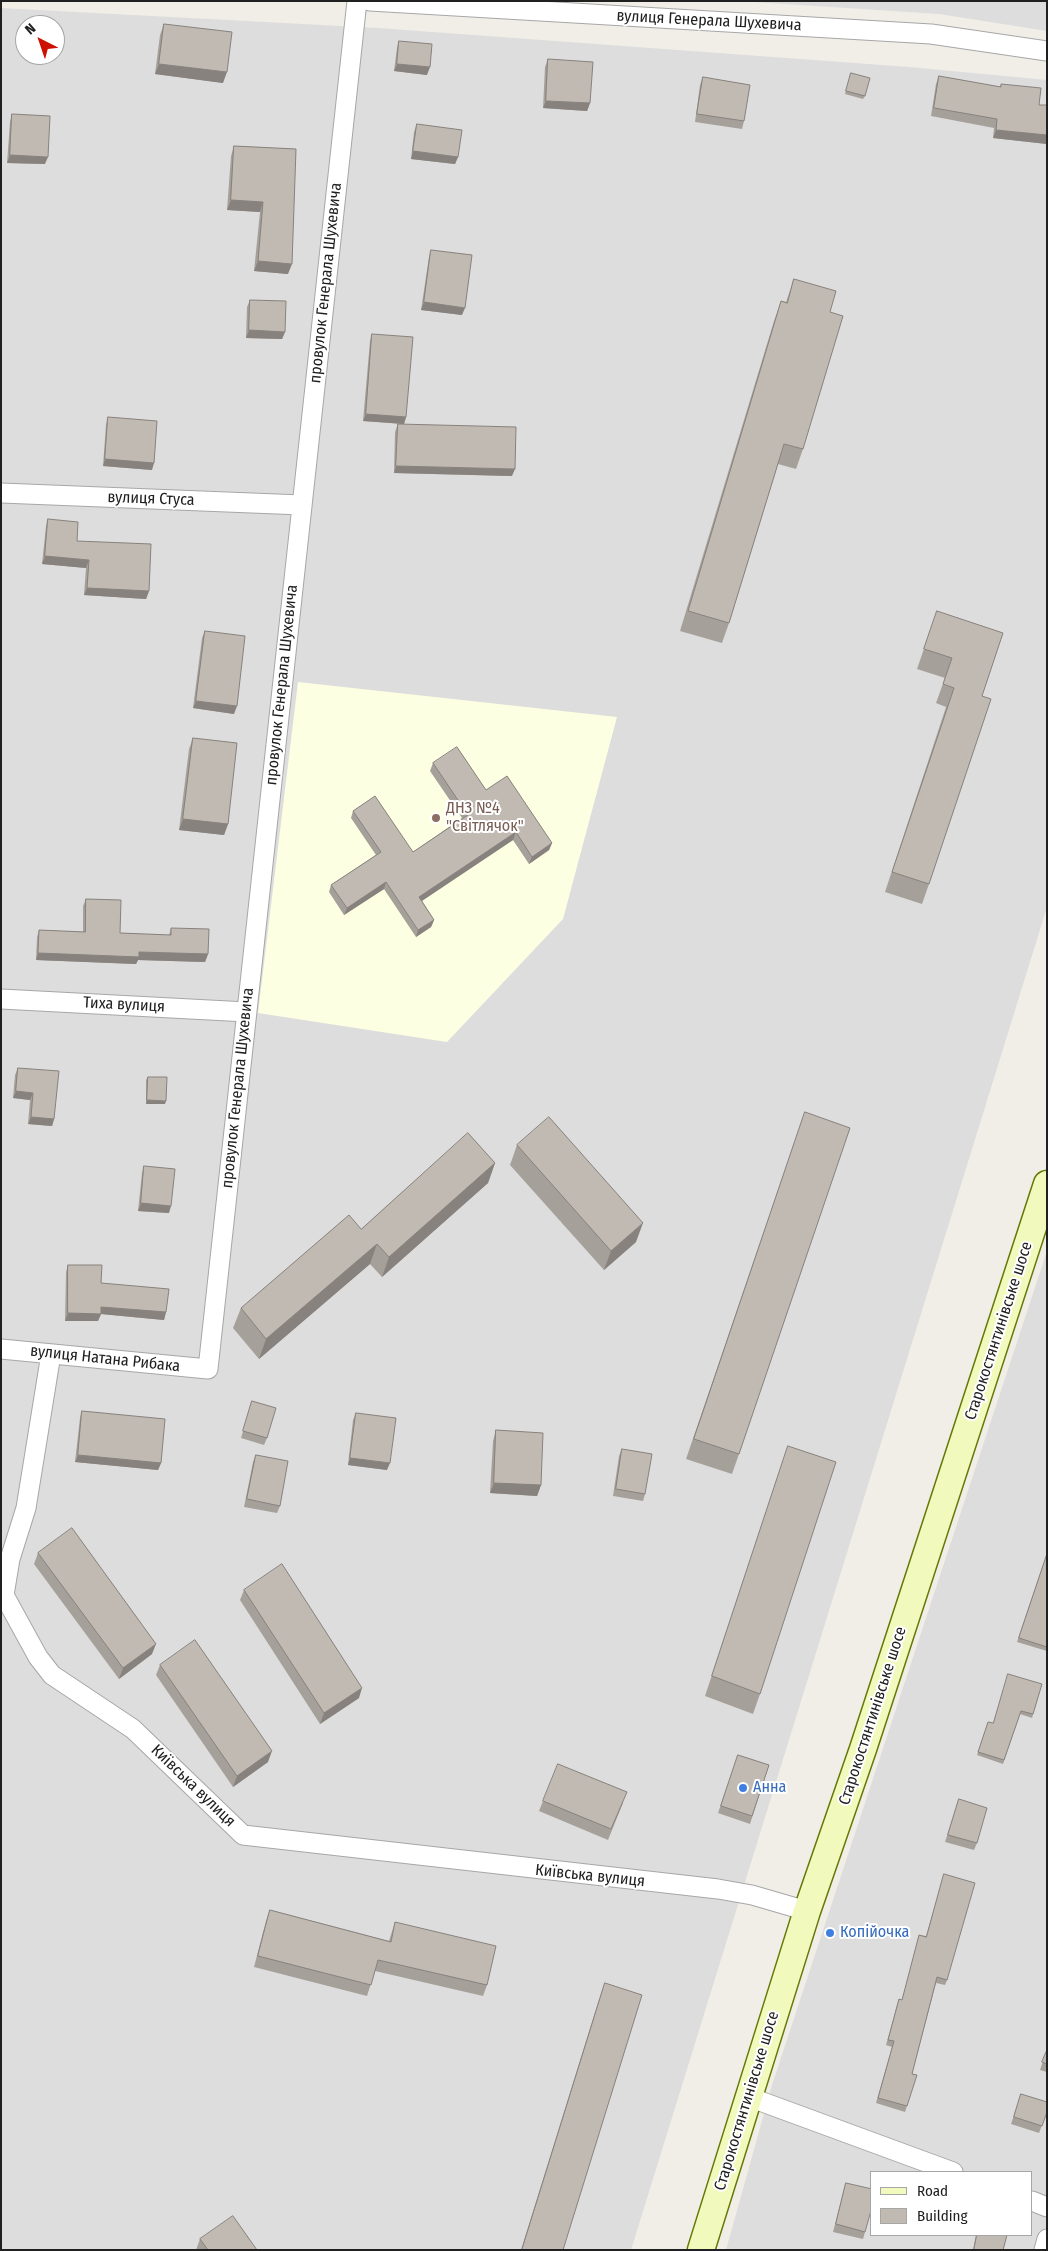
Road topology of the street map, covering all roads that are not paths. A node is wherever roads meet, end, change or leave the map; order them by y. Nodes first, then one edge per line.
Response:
1 (357, 1) edge
2 (370, 1) edge
3 (1047, 51) edge
4 (1, 493) edge
5 (302, 505) junction
6 (1, 999) edge
7 (247, 1012) junction
8 (1047, 1184) edge
9 (1, 1349) edge
10 (51, 1354) junction
11 (208, 1369) joint
12 (807, 1911) junction
13 (749, 2097) junction
14 (950, 2171) edge
15 (1033, 2201) edge
16 (1047, 2207) edge
17 (1047, 2239) edge
18 (701, 2250) edge
19 (1044, 2250) edge

1 - 5 street, провулок Генерала Шухевича
2 - 3 street, вулиця Генерала Шухевича
4 - 5 street, вулиця Стуса
5 - 7 street, провулок Генерала Шухевича
6 - 7 street, Тиха вулиця
7 - 11 street, провулок Генерала Шухевича
8 - 12 main road, Старокостянтинівське шосе
9 - 10 street, вулиця Натана Рибака
10 - 11 street, вулиця Натана Рибака
10 - 12 street, Київська вулиця
12 - 13 main road, Старокостянтинівське шосе
13 - 14 street
13 - 18 main road, Старокостянтинівське шосе
15 - 16 street
17 - 19 street

